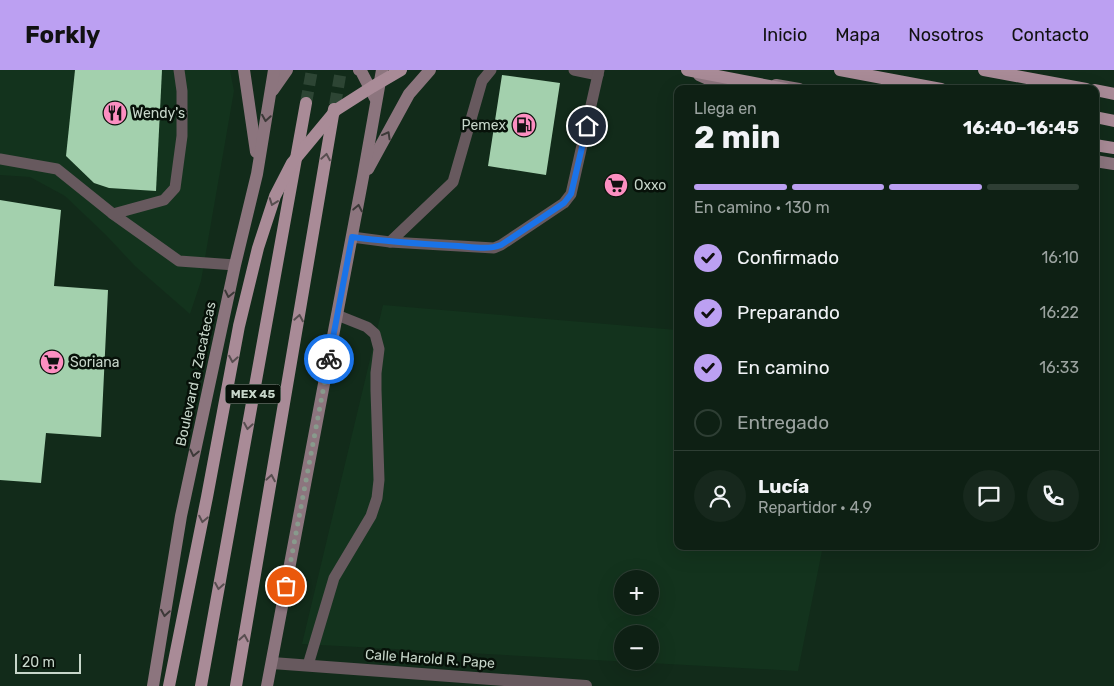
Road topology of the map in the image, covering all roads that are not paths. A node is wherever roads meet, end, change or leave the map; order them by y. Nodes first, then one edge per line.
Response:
1 (179, 70) edge
2 (244, 70) edge
3 (274, 70) edge
4 (287, 70) edge
5 (359, 70) edge
6 (382, 70) edge
7 (401, 70) edge
8 (430, 70) edge
9 (491, 70) edge
10 (574, 70) edge
11 (687, 70) edge
12 (697, 70) edge
13 (840, 70) edge
14 (984, 70) edge
15 (599, 73) edge
16 (721, 85) edge
17 (764, 85) edge
18 (778, 85) edge
19 (920, 85) edge
20 (1065, 85) edge
21 (1099, 91) edge
22 (270, 94) junction
23 (1114, 94) edge
24 (376, 100) junction
25 (306, 103) tunnel mouth
26 (335, 105) tunnel mouth
27 (1099, 118) edge
28 (1114, 121) edge
29 (1099, 145) edge
30 (1114, 147) edge
31 (0, 159) edge
32 (1099, 162) edge
33 (1114, 164) edge
34 (257, 174) junction
35 (363, 178) junction
36 (113, 214) junction
37 (352, 237) junction
38 (390, 242) junction
39 (235, 265) junction
40 (338, 315) junction
41 (272, 663) junction
42 (308, 665) junction
43 (153, 686) edge
44 (169, 686) edge
45 (201, 686) edge
46 (236, 686) edge
47 (267, 686) edge
48 (586, 686) edge

1 - 36 lane
2 - 34 main road
3 - 22 main road, Boulevard a Zacatecas / MEX 45
4 - 22 main road
5 - 24 main road
6 - 24 main road
7 -> 44 main road, bridge
35 -> 8 main road
9 - 38 lane
10 - 15 lane
11 - 16 main road
11 - 17 main road, bridge
12 - 18 main road
13 - 19 main road
14 - 20 main road
15 - 38 lane
21 - 23 main road
22 -> 34 main road, Boulevard a Zacatecas / MEX 45
24 - 35 main road
25 -> 45 main road, MEX 45
46 -> 26 main road, MEX 45
27 - 28 main road
29 - 30 main road
31 - 36 lane
32 - 33 main road
34 - 39 main road, Boulevard a Zacatecas / MEX 45
37 -> 35 main road
36 - 39 lane
37 - 38 lane
37 - 40 main road
39 -> 43 main road, Boulevard a Zacatecas / MEX 45
40 - 41 main road
40 - 42 lane
41 - 42 street, Calle Harold R. Pape
41 - 47 main road
42 - 48 street, Calle Harold R. Pape

